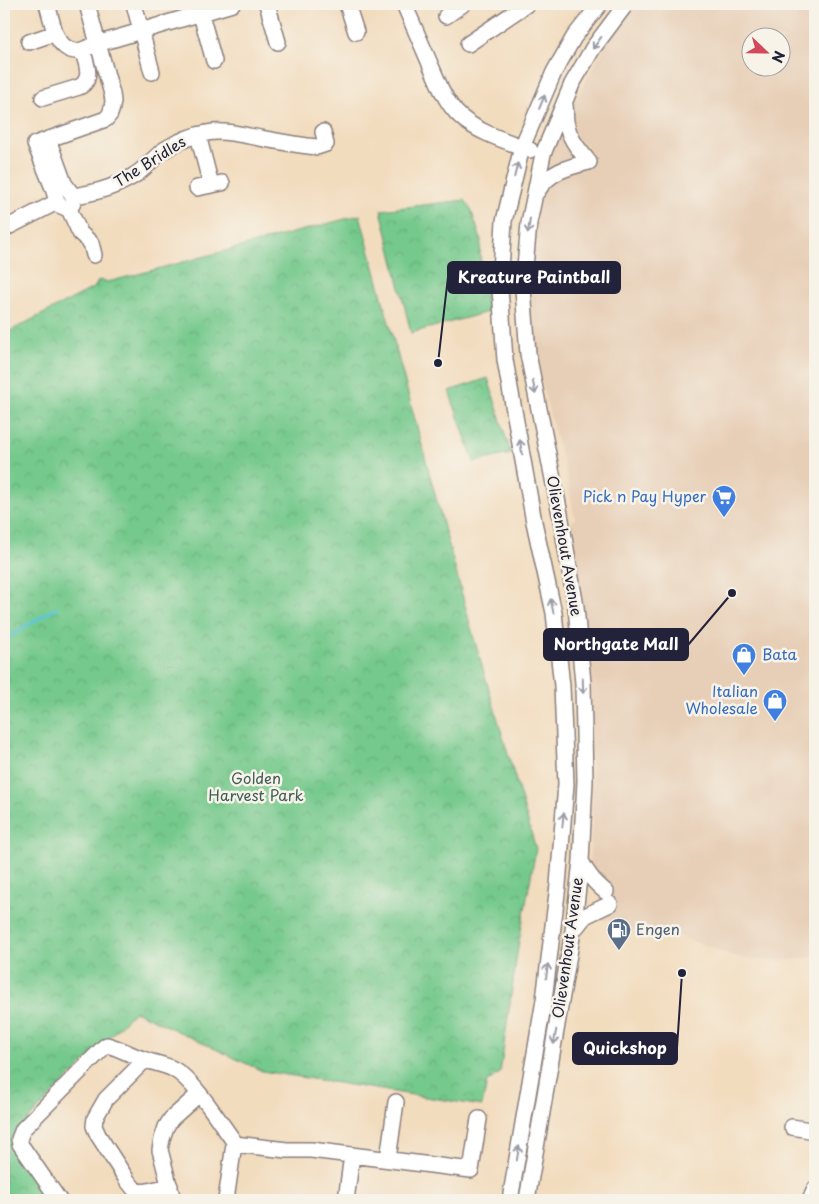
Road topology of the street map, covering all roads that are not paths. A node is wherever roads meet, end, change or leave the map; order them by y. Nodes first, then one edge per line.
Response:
1 (47, 4) edge
2 (87, 4) edge
3 (134, 4) edge
4 (232, 4) edge
5 (267, 4) edge
6 (347, 4) edge
7 (404, 4) edge
8 (463, 4) edge
9 (527, 4) edge
10 (600, 4) edge
11 (626, 4) edge
12 (199, 8) edge
13 (446, 16) dead end
14 (141, 31) junction
15 (55, 32) junction
16 (356, 32) dead end
17 (29, 42) dead end
18 (278, 42) dead end
19 (97, 44) junction
20 (468, 44) dead end
21 (82, 50) junction
22 (214, 61) dead end
23 (152, 72) dead end
24 (43, 98) dead end
25 (565, 100) junction
26 (198, 134) junction
27 (326, 143) dead end
28 (522, 147) junction
29 (543, 154) junction
30 (210, 185) dead end
31 (534, 198) junction
32 (66, 202) junction
33 (4, 229) edge
34 (94, 255) dead end
35 (581, 861) junction
36 (573, 931) junction
37 (145, 1060) junction
38 (199, 1094) junction
39 (396, 1102) dead end
40 (479, 1119) dead end
41 (792, 1127) dead end
42 (815, 1131) edge
43 (234, 1144) junction
44 (352, 1155) junction
45 (388, 1160) junction
46 (815, 1189) edge
47 (172, 1193) edge
48 (59, 1200) edge
49 (226, 1200) edge
50 (346, 1200) edge
51 (510, 1200) edge
52 (527, 1200) edge
53 (810, 1200) edge

1 - 15 street
2 - 19 street
3 - 14 street
4 - 12 street
5 - 18 street
6 - 16 street
7 - 28 street
8 - 13 street
9 - 20 street
28 -> 10 street, Olievenhout Avenue
11 -> 25 street, Olievenhout Avenue
12 - 14 street
12 - 22 street
14 - 19 street
14 - 23 street
15 - 17 street
15 - 21 street
19 - 21 street
19 - 32 street
21 - 24 street
25 - 29 street, Olievenhout Avenue
25 - 31 street
26 - 27 street, The Bridles
26 - 30 street, The Bridles
26 - 32 street, The Bridles
28 - 29 street
51 -> 28 street, Olievenhout Avenue
29 - 31 street, Olievenhout Avenue
31 -> 35 street, Olievenhout Avenue
32 - 33 street, The Bridles
32 - 34 street
35 - 36 street, Olievenhout Avenue
35 - 36 street
36 -> 52 street, Olievenhout Avenue
37 - 38 street
37 - 47 street
37 - 48 street
38 - 43 street
38 - 47 street
39 - 45 street
40 - 45 street
41 - 42 street
43 - 44 street
43 - 49 street
44 - 45 street
44 - 50 street
46 - 53 street

